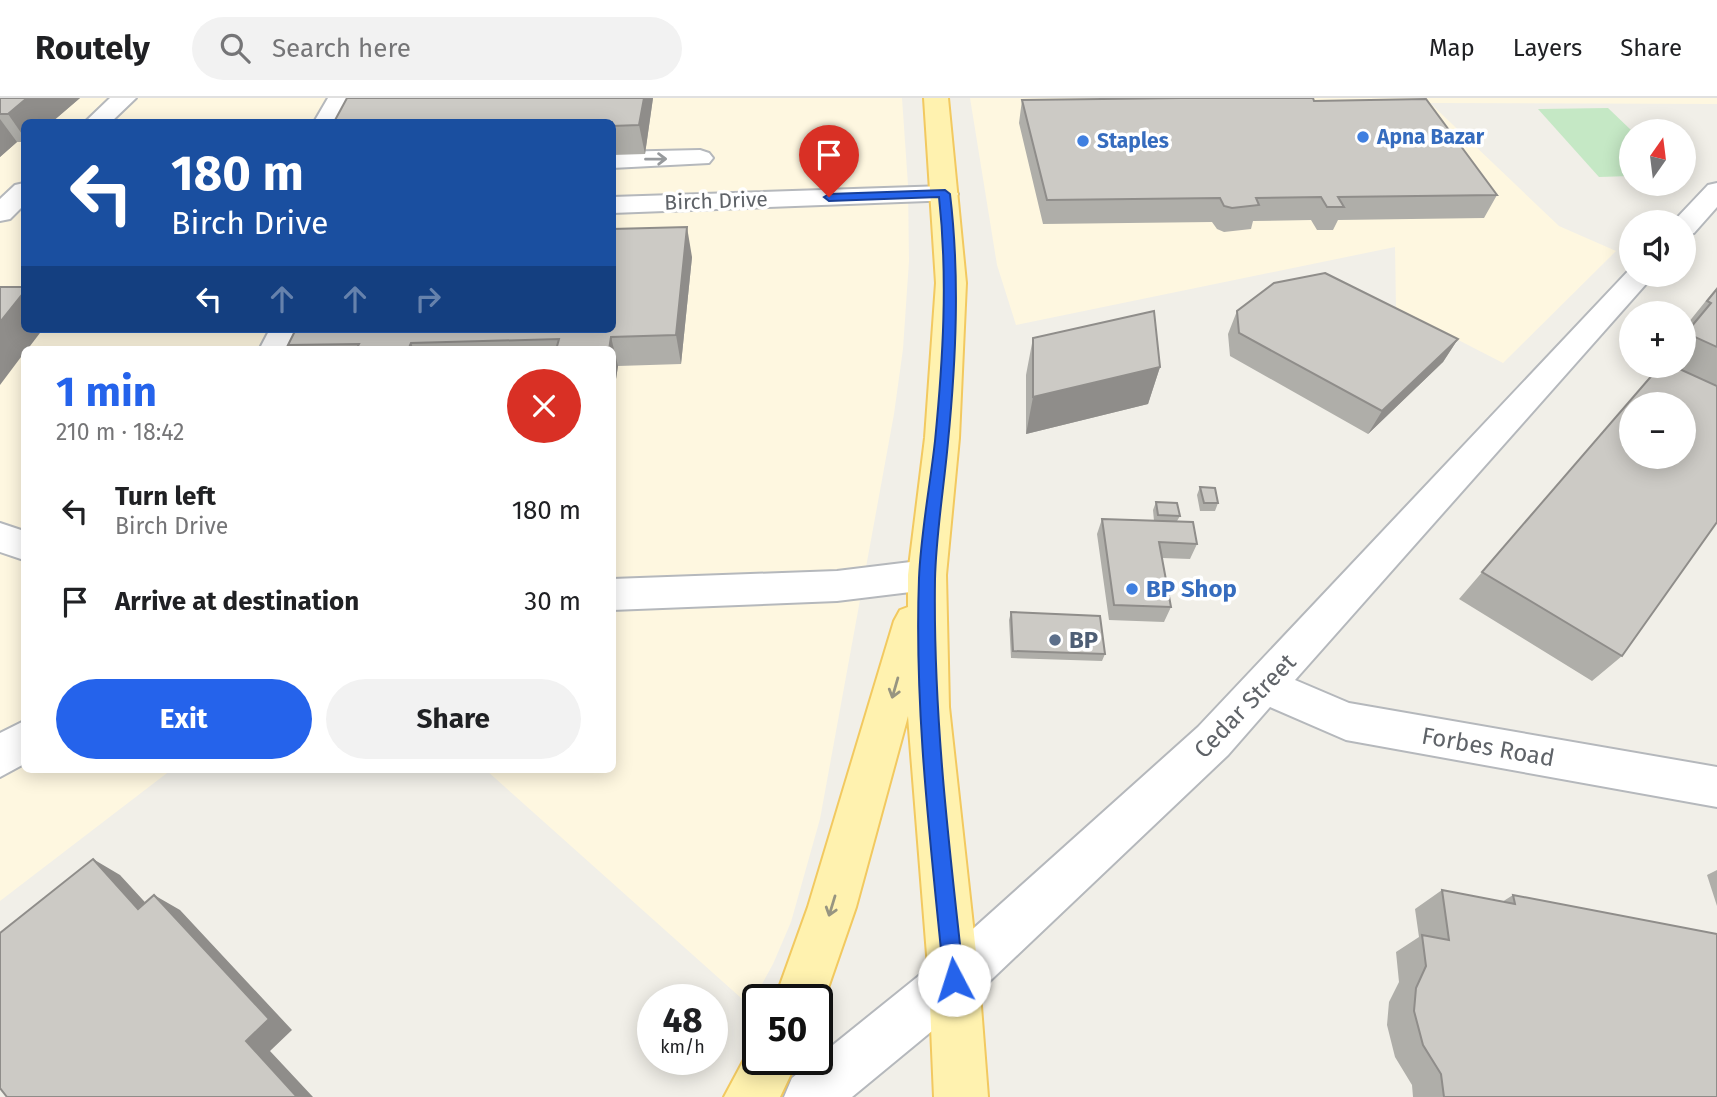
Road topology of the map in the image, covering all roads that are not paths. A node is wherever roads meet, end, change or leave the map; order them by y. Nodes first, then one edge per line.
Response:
1 (124, 98) edge
2 (341, 98) edge
3 (936, 98) edge
4 (100, 119) edge
5 (328, 119) edge
6 (701, 158) dead end
7 (616, 160) edge
8 (1717, 191) edge
9 (21, 194) edge
10 (945, 194) junction
11 (616, 205) edge
12 (0, 214) edge
13 (1696, 214) edge
14 (21, 218) edge
15 (0, 219) edge
16 (1628, 287) edge
17 (0, 537) edge
18 (21, 546) edge
19 (927, 575) junction
20 (616, 595) edge
21 (1265, 686) junction
22 (21, 742) edge
23 (0, 757) edge
24 (1717, 787) edge
25 (954, 980) junction
26 (805, 984) edge
27 (763, 1075) edge
28 (751, 1097) edge
29 (811, 1097) edge
30 (961, 1097) edge

1 - 4 street
2 - 5 street
3 - 10 main road
7 -> 6 street
8 - 13 street
9 - 12 street
10 - 11 street, Birch Drive
10 - 19 main road
14 - 15 street
16 - 21 street, Cedar Street
17 - 18 street
19 - 20 street
19 - 25 main road
19 -> 26 main road
21 - 24 street, Forbes Road
21 - 25 street, Cedar Street
22 - 23 street
25 - 29 street, Cedar Street
25 - 30 main road
27 - 28 main road

